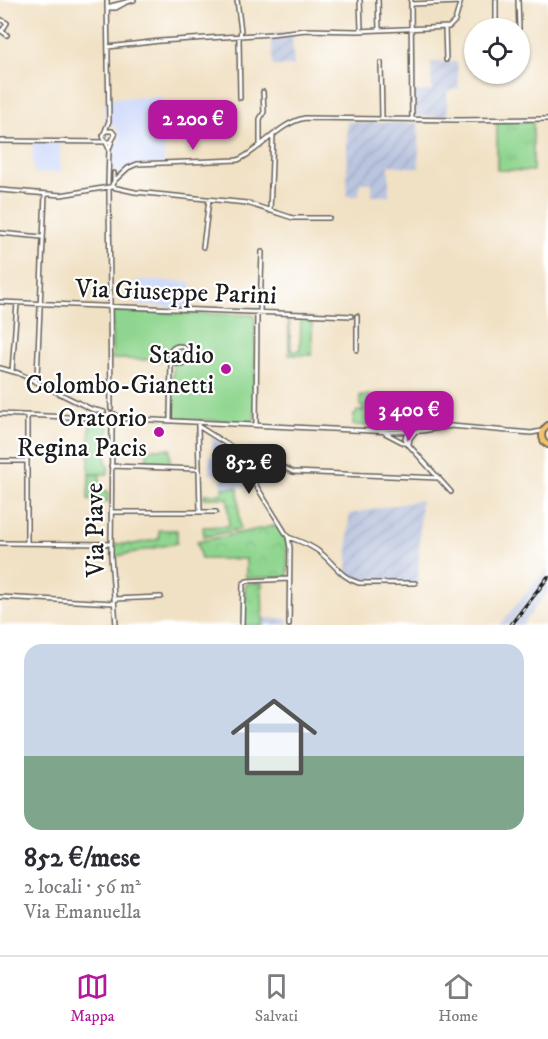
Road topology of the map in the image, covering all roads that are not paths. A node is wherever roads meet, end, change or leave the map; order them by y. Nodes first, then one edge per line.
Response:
1 (107, 0) edge
2 (134, 0) edge
3 (237, 0) edge
4 (360, 0) edge
5 (378, 0) edge
6 (496, 0) edge
7 (518, 0) edge
8 (460, 1) edge
9 (411, 2) edge
10 (107, 7) junction
11 (0, 18) edge
12 (496, 18) edge
13 (519, 18) edge
14 (445, 27) junction
15 (412, 28) junction
16 (379, 29) junction
17 (361, 30) junction
18 (1, 31) edge
19 (7, 35) dead end
20 (240, 36) junction
21 (108, 47) junction
22 (446, 60) dead end
23 (381, 63) dead end
24 (263, 92) dead end
25 (240, 98) dead end
26 (382, 119) junction
27 (548, 119) edge
28 (412, 120) junction
29 (109, 121) junction
30 (106, 131) junction
31 (113, 132) junction
32 (103, 136) junction
33 (273, 136) junction
34 (95, 140) junction
35 (0, 141) edge
36 (106, 141) junction
37 (112, 141) junction
38 (260, 146) junction
39 (109, 149) junction
40 (123, 172) junction
41 (112, 173) junction
42 (111, 185) junction
43 (0, 190) edge
44 (45, 195) junction
45 (210, 200) junction
46 (270, 211) junction
47 (329, 218) dead end
48 (0, 233) edge
49 (42, 237) junction
50 (203, 247) dead end
51 (262, 252) dead end
52 (0, 302) edge
53 (17, 303) junction
54 (39, 304) junction
55 (109, 308) junction
56 (258, 312) junction
57 (351, 316) dead end
58 (357, 316) dead end
59 (357, 350) dead end
60 (171, 362) junction
61 (0, 368) edge
62 (12, 371) junction
63 (35, 382) junction
64 (109, 409) junction
65 (104, 412) junction
66 (0, 414) edge
67 (27, 416) junction
68 (114, 417) junction
69 (106, 420) junction
70 (170, 421) junction
71 (198, 424) junction
72 (256, 425) junction
73 (548, 425) edge
74 (452, 426) junction
75 (365, 430) junction
76 (409, 430) junction
77 (543, 430) junction
78 (381, 431) junction
79 (416, 431) junction
80 (110, 433) junction
81 (531, 433) junction
82 (546, 445) edge
83 (233, 448) junction
84 (412, 448) junction
85 (0, 461) edge
86 (26, 461) junction
87 (111, 466) junction
88 (198, 469) junction
89 (439, 478) junction
90 (451, 492) dead end
91 (111, 512) junction
92 (200, 512) junction
93 (216, 512) dead end
94 (288, 537) junction
95 (27, 542) junction
96 (0, 543) edge
97 (111, 544) junction
98 (289, 579) junction
99 (415, 583) dead end
100 (0, 597) edge
101 (160, 597) dead end
102 (114, 601) junction
103 (116, 625) edge
104 (242, 625) edge
105 (289, 625) edge

1 - 10 street
2 - 10 street
3 - 20 street
4 - 17 street
5 - 16 street
6 - 12 street
7 - 13 street
8 - 9 street
8 - 14 street
9 - 15 street
10 - 21 street
11 - 18 street
14 - 15 street
14 - 22 street
15 - 16 street
15 - 28 street
16 - 17 street
17 - 20 street
18 - 19 street
20 - 21 street
20 - 25 street
21 - 29 street
23 - 26 street
24 - 38 street
26 - 28 street
26 - 33 street
27 - 28 street
29 - 30 street
29 - 31 street
30 - 31 street
30 - 32 street
31 - 37 street
32 - 34 street
32 - 36 street
33 - 38 street
33 - 46 street
34 - 35 street
34 - 36 street
36 - 37 street
36 - 39 street
37 - 39 street
38 - 40 street
39 - 41 street
40 - 41 street
40 - 42 street
41 - 42 street
41 - 42 street
42 - 44 street
42 - 45 street
42 - 55 street
43 - 44 street
44 - 49 street
45 - 46 street
45 - 50 street
46 - 47 street
48 - 49 street
49 - 54 street
51 - 56 street
52 - 53 street, Via Giuseppe Parini
53 - 54 street, Via Giuseppe Parini
53 - 62 street
54 - 55 street, Via Giuseppe Parini
54 - 63 street
55 - 56 street, Via Giuseppe Parini
55 - 64 street
56 - 57 street, Via Giuseppe Parini
56 - 72 street
58 - 59 street
60 - 60 street
60 - 70 street
61 - 62 street
62 - 63 street
63 - 65 street
64 - 65 street
64 - 68 street
65 - 69 street, Via Piave
66 - 67 street
67 - 69 street
67 - 86 street
68 - 69 street
68 - 70 street
68 - 80 street, Via Piave
69 - 80 street, Via Piave
70 - 71 street
71 - 72 street
71 - 83 street
71 - 88 street
72 - 75 street
73 - 77 main road
74 - 76 street
74 - 79 street
74 - 81 street
75 - 76 street
75 - 78 street
76 - 78 street
76 - 79 street
76 - 84 street
77 - 81 street
77 - 82 main road
78 - 84 street
79 - 84 street
80 - 87 street, Via Piave
81 - 82 street
83 - 89 street
83 - 94 street
84 - 89 street
85 - 86 street
86 - 95 street
87 - 88 street
87 - 91 street, Via Piave
88 - 92 street
89 - 90 street
91 - 92 street
91 - 97 street, Via Piave
92 - 93 street
94 - 98 street
94 - 99 street
95 - 96 street
95 - 97 street
97 - 102 street, Via Piave
98 - 104 street
98 - 105 street
100 - 102 street
101 - 102 street
102 - 103 street, Via Piave

